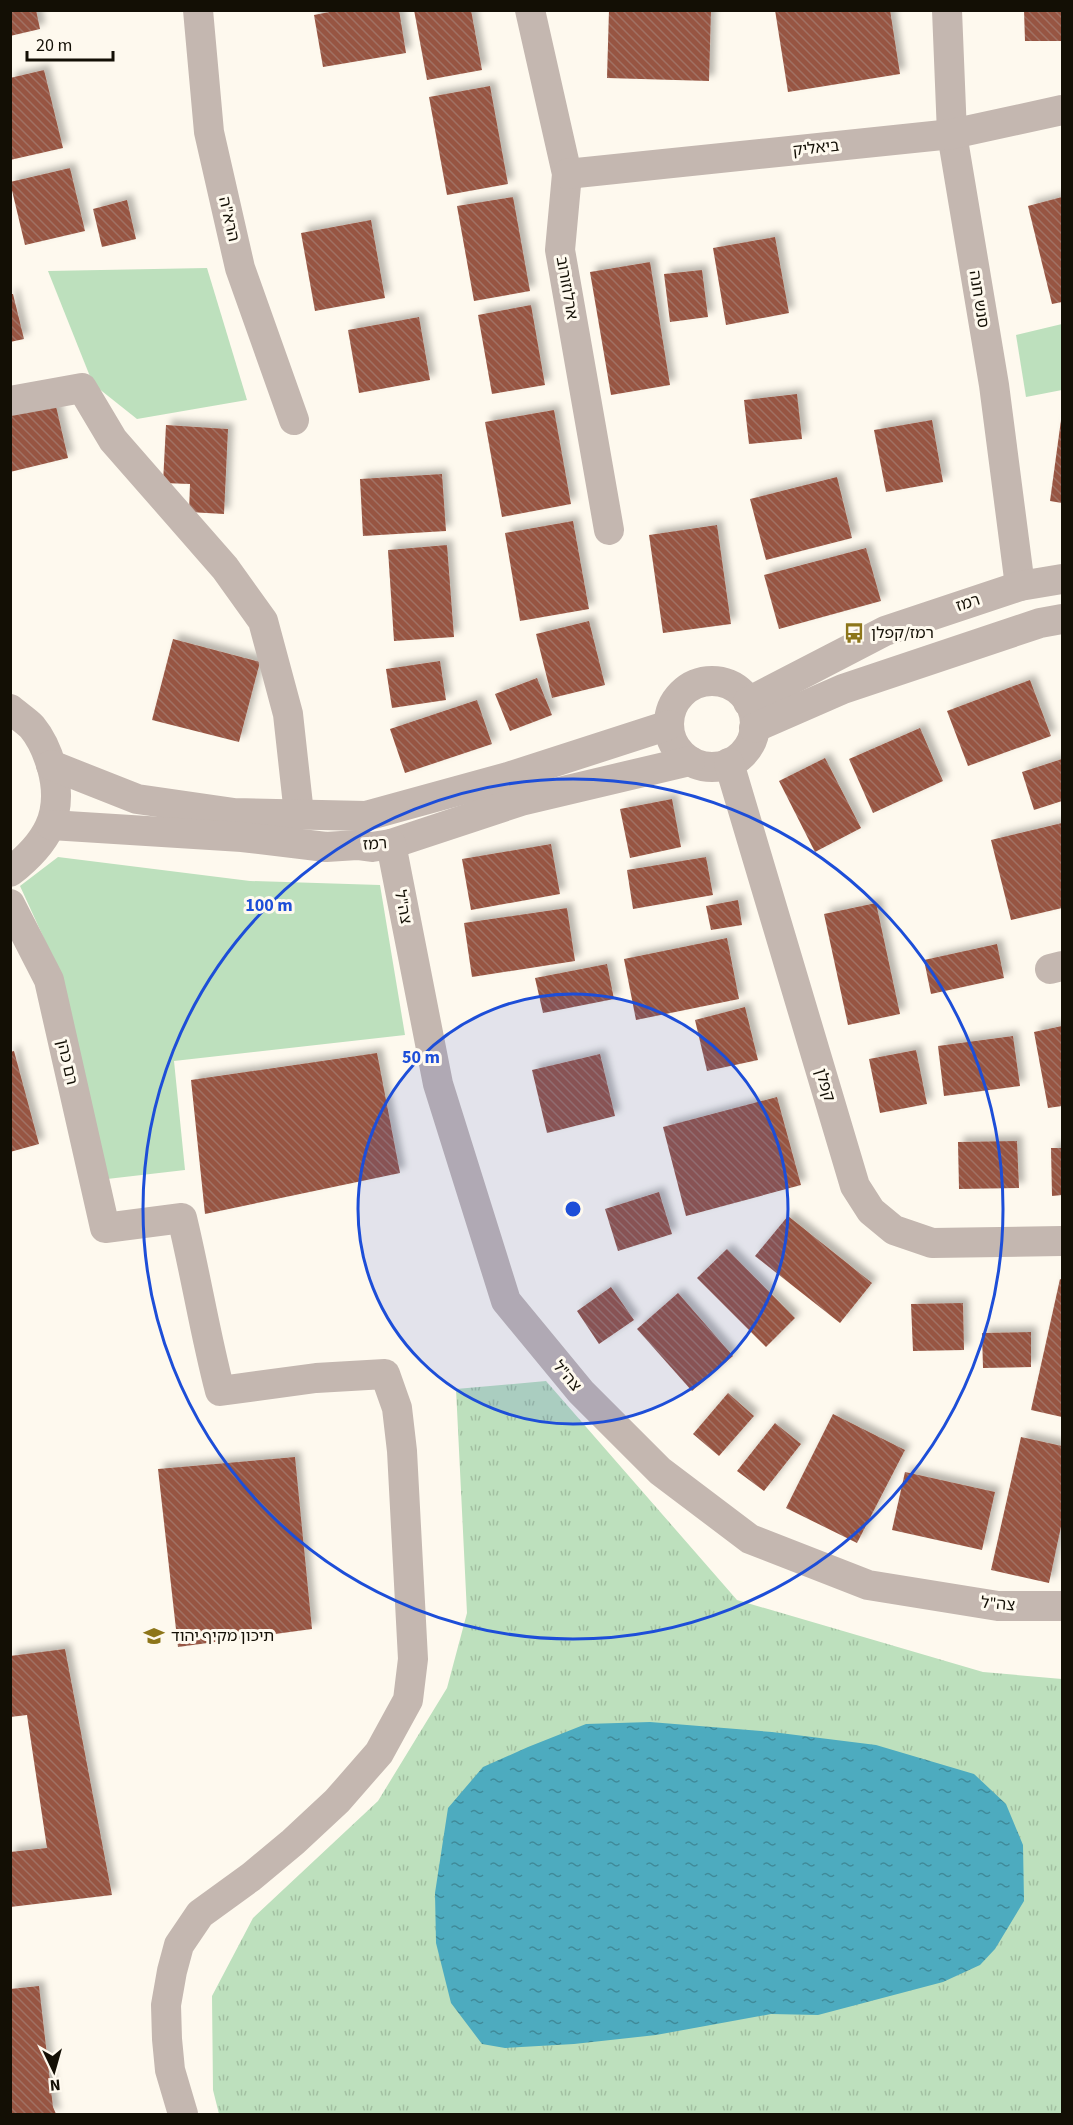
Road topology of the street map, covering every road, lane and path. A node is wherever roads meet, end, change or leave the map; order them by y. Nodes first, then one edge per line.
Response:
1 (198, 10) edge
2 (531, 10) edge
3 (947, 10) edge
4 (1062, 110) edge
5 (952, 134) junction
6 (567, 174) junction
7 (10, 400) edge
8 (294, 420) dead end
9 (609, 530) dead end
10 (1062, 579) edge
11 (1020, 586) junction
12 (1062, 619) edge
13 (10, 710) edge
14 (751, 715) junction
15 (669, 724) junction
16 (690, 761) junction
17 (729, 763) junction
18 (51, 765) junction
19 (299, 814) junction
20 (51, 825) junction
21 (391, 844) junction
22 (10, 872) edge
23 (10, 904) edge
24 (1062, 1240) edge
25 (1062, 1606) edge
26 (183, 2115) edge

1 - 8 street, הרא"ה
2 - 6 street, ארלוזורוב
3 - 5 street, סנש חנה
4 - 5 street, ביאליק
5 - 6 street, ביאליק
5 - 11 street, סנש חנה
6 - 9 street, ארלוזורוב
7 - 19 street
10 - 11 street, רמז
11 - 14 street, רמז
12 - 14 street
13 - 18 street
14 - 15 street
14 - 17 street
15 - 16 street
15 - 19 street, רמז
16 - 17 street
16 - 21 street, רמז
17 - 24 street, קפלן
18 - 19 street, רמז
18 - 20 street
20 - 21 street, רמז
20 - 22 street
21 - 25 street, צה"ל
23 - 26 street, רם כהן

